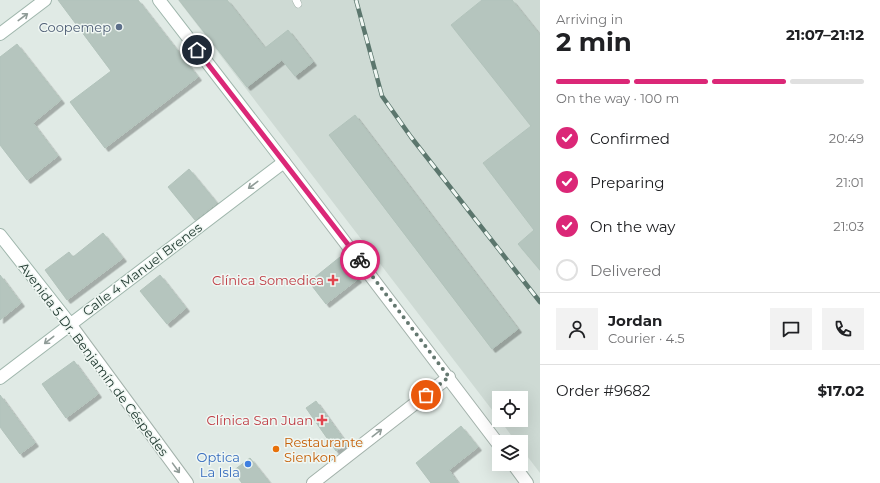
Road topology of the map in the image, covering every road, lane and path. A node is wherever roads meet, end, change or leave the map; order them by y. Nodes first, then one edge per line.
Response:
1 (45, 0) edge
2 (159, 0) edge
3 (0, 34) edge
4 (284, 162) junction
5 (0, 235) edge
6 (70, 324) junction
7 (449, 377) junction
8 (0, 378) edge
9 (492, 435) edge
10 (518, 471) edge
11 (187, 483) edge
12 (313, 483) edge
13 (527, 483) edge

3 -> 1 street
2 - 4 street
4 -> 6 street, Calle 4 Manuel Brenes
4 - 7 street
5 - 6 street, Avenida 5 Dr. Benjamín de Céspedes
6 -> 8 street, Calle 4 Manuel Brenes
6 -> 11 street, Avenida 5 Dr. Benjamín de Céspedes
7 - 9 street
12 -> 7 street
10 - 13 street

